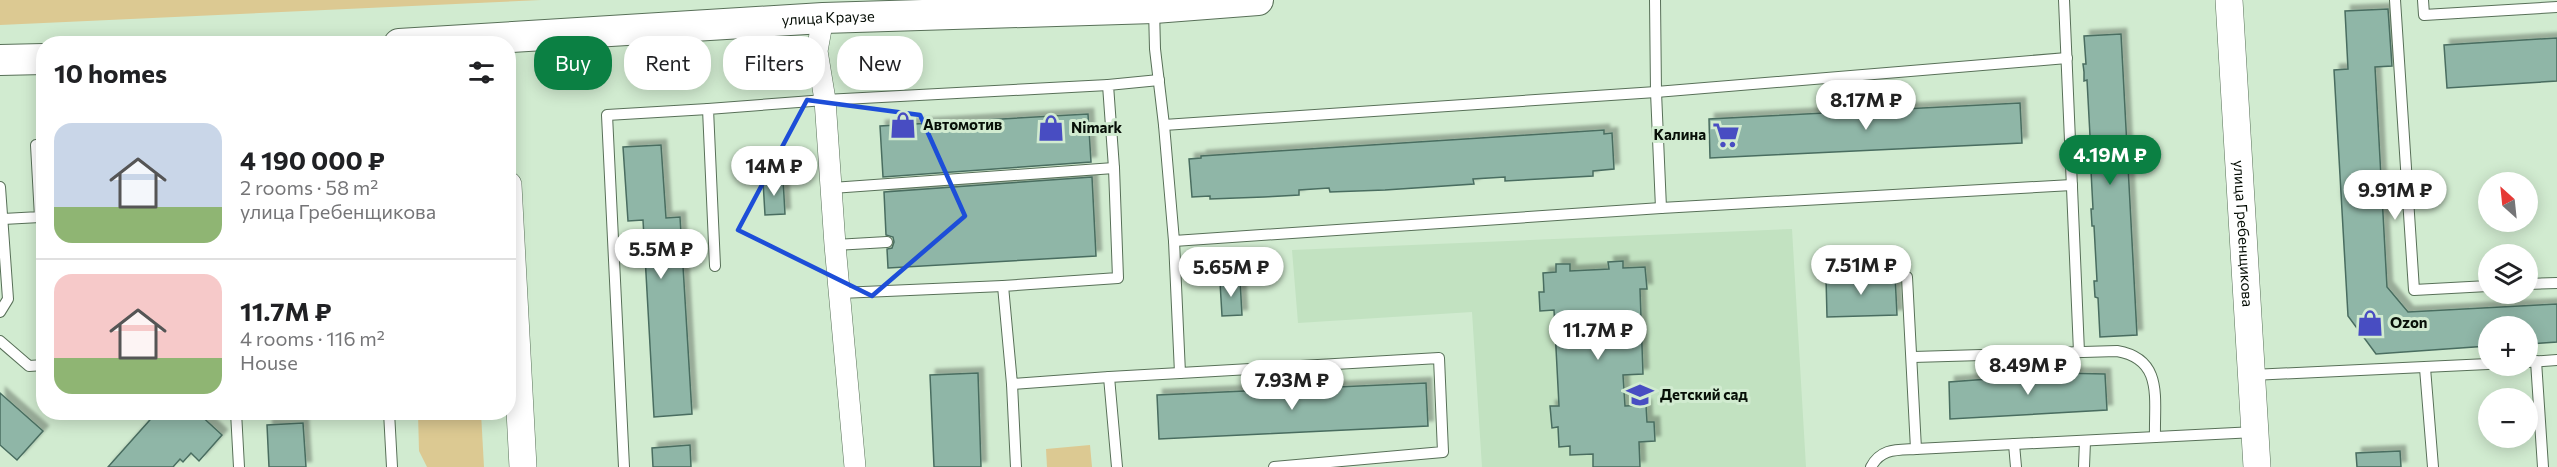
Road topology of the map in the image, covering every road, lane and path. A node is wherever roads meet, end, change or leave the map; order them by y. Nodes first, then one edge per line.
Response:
1 (1258, 0) edge
2 (1655, 0) edge
3 (2064, 0) edge
4 (2229, 0) edge
5 (2395, 0) edge
6 (2423, 0) edge
7 (2557, 7) edge
8 (1154, 8) junction
9 (823, 18) junction
10 (516, 40) edge
11 (2067, 58) junction
12 (36, 59) edge
13 (0, 60) edge
14 (1159, 80) junction
15 (1108, 86) junction
16 (1656, 92) junction
17 (825, 100) junction
18 (708, 110) junction
19 (1164, 125) junction
20 (1114, 168) junction
21 (2072, 185) junction
22 (0, 187) edge
23 (832, 188) junction
24 (1661, 208) junction
25 (36, 217) edge
26 (3, 219) junction
27 (1174, 241) junction
28 (887, 242) dead end
29 (835, 245) junction
30 (715, 266) dead end
31 (1907, 276) dead end
32 (2557, 283) edge
33 (2538, 284) edge
34 (1003, 286) junction
35 (2478, 287) edge
36 (840, 293) junction
37 (0, 312) edge
38 (0, 341) edge
39 (2079, 352) junction
40 (1913, 357) junction
41 (2557, 360) edge
42 (2538, 361) edge
43 (2478, 365) edge
44 (36, 366) edge
45 (2425, 368) junction
46 (516, 370) edge
47 (1180, 373) junction
48 (2252, 375) junction
49 (2534, 376) edge
50 (1109, 378) junction
51 (1012, 384) junction
52 (236, 420) edge
53 (389, 420) edge
54 (2255, 432) junction
55 (2155, 436) junction
56 (2085, 441) junction
57 (2014, 444) junction
58 (1916, 449) junction
59 (239, 467) edge
60 (392, 467) edge
61 (523, 467) edge
62 (624, 467) edge
63 (855, 467) edge
64 (1016, 467) edge
65 (1116, 467) edge
66 (1274, 467) edge
67 (1871, 467) edge
68 (2016, 467) edge
69 (2084, 467) edge
70 (2257, 467) edge
71 (2433, 467) edge
72 (2543, 467) edge

1 - 8 main road, улица Краузе
2 - 16 lane
3 - 11 lane
4 - 48 street, улица Гребенщикова
5 - 35 lane
6 - 7 lane
8 - 9 main road, улица Краузе
8 - 14 lane
9 - 10 main road, улица Краузе
9 - 17 street
11 - 16 lane
11 - 21 lane
12 - 13 main road
14 - 15 lane
14 - 19 lane
15 - 17 lane
15 - 20 lane
16 - 19 lane
16 - 24 lane
17 - 18 lane
17 - 23 street
18 - 30 lane
18 - 62 lane
19 - 27 lane
20 - 23 lane
20 - 34 lane
21 - 24 lane
21 - 39 lane
22 - 26 lane
23 - 29 street
24 - 27 lane
25 - 26 lane
26 - 37 lane
27 - 47 lane
28 - 29 lane
29 - 36 street
31 - 40 lane
32 - 33 lane
34 - 36 lane
34 - 51 lane
36 - 63 street
38 - 44 lane
39 - 40 lane
39 - 55 lane
40 - 58 lane
41 - 42 lane
43 - 45 lane
45 - 48 lane
45 - 71 lane
46 - 61 street
47 - 50 lane
47 - 66 lane
48 - 54 street, улица Гребенщикова
49 - 72 lane
50 - 51 lane
50 - 65 lane
51 - 64 lane
52 - 59 lane
53 - 60 lane
54 - 55 lane
54 - 70 street, улица Гребенщикова
55 - 56 lane
56 - 57 lane
56 - 69 lane
57 - 58 lane
57 - 68 lane
58 - 67 lane

